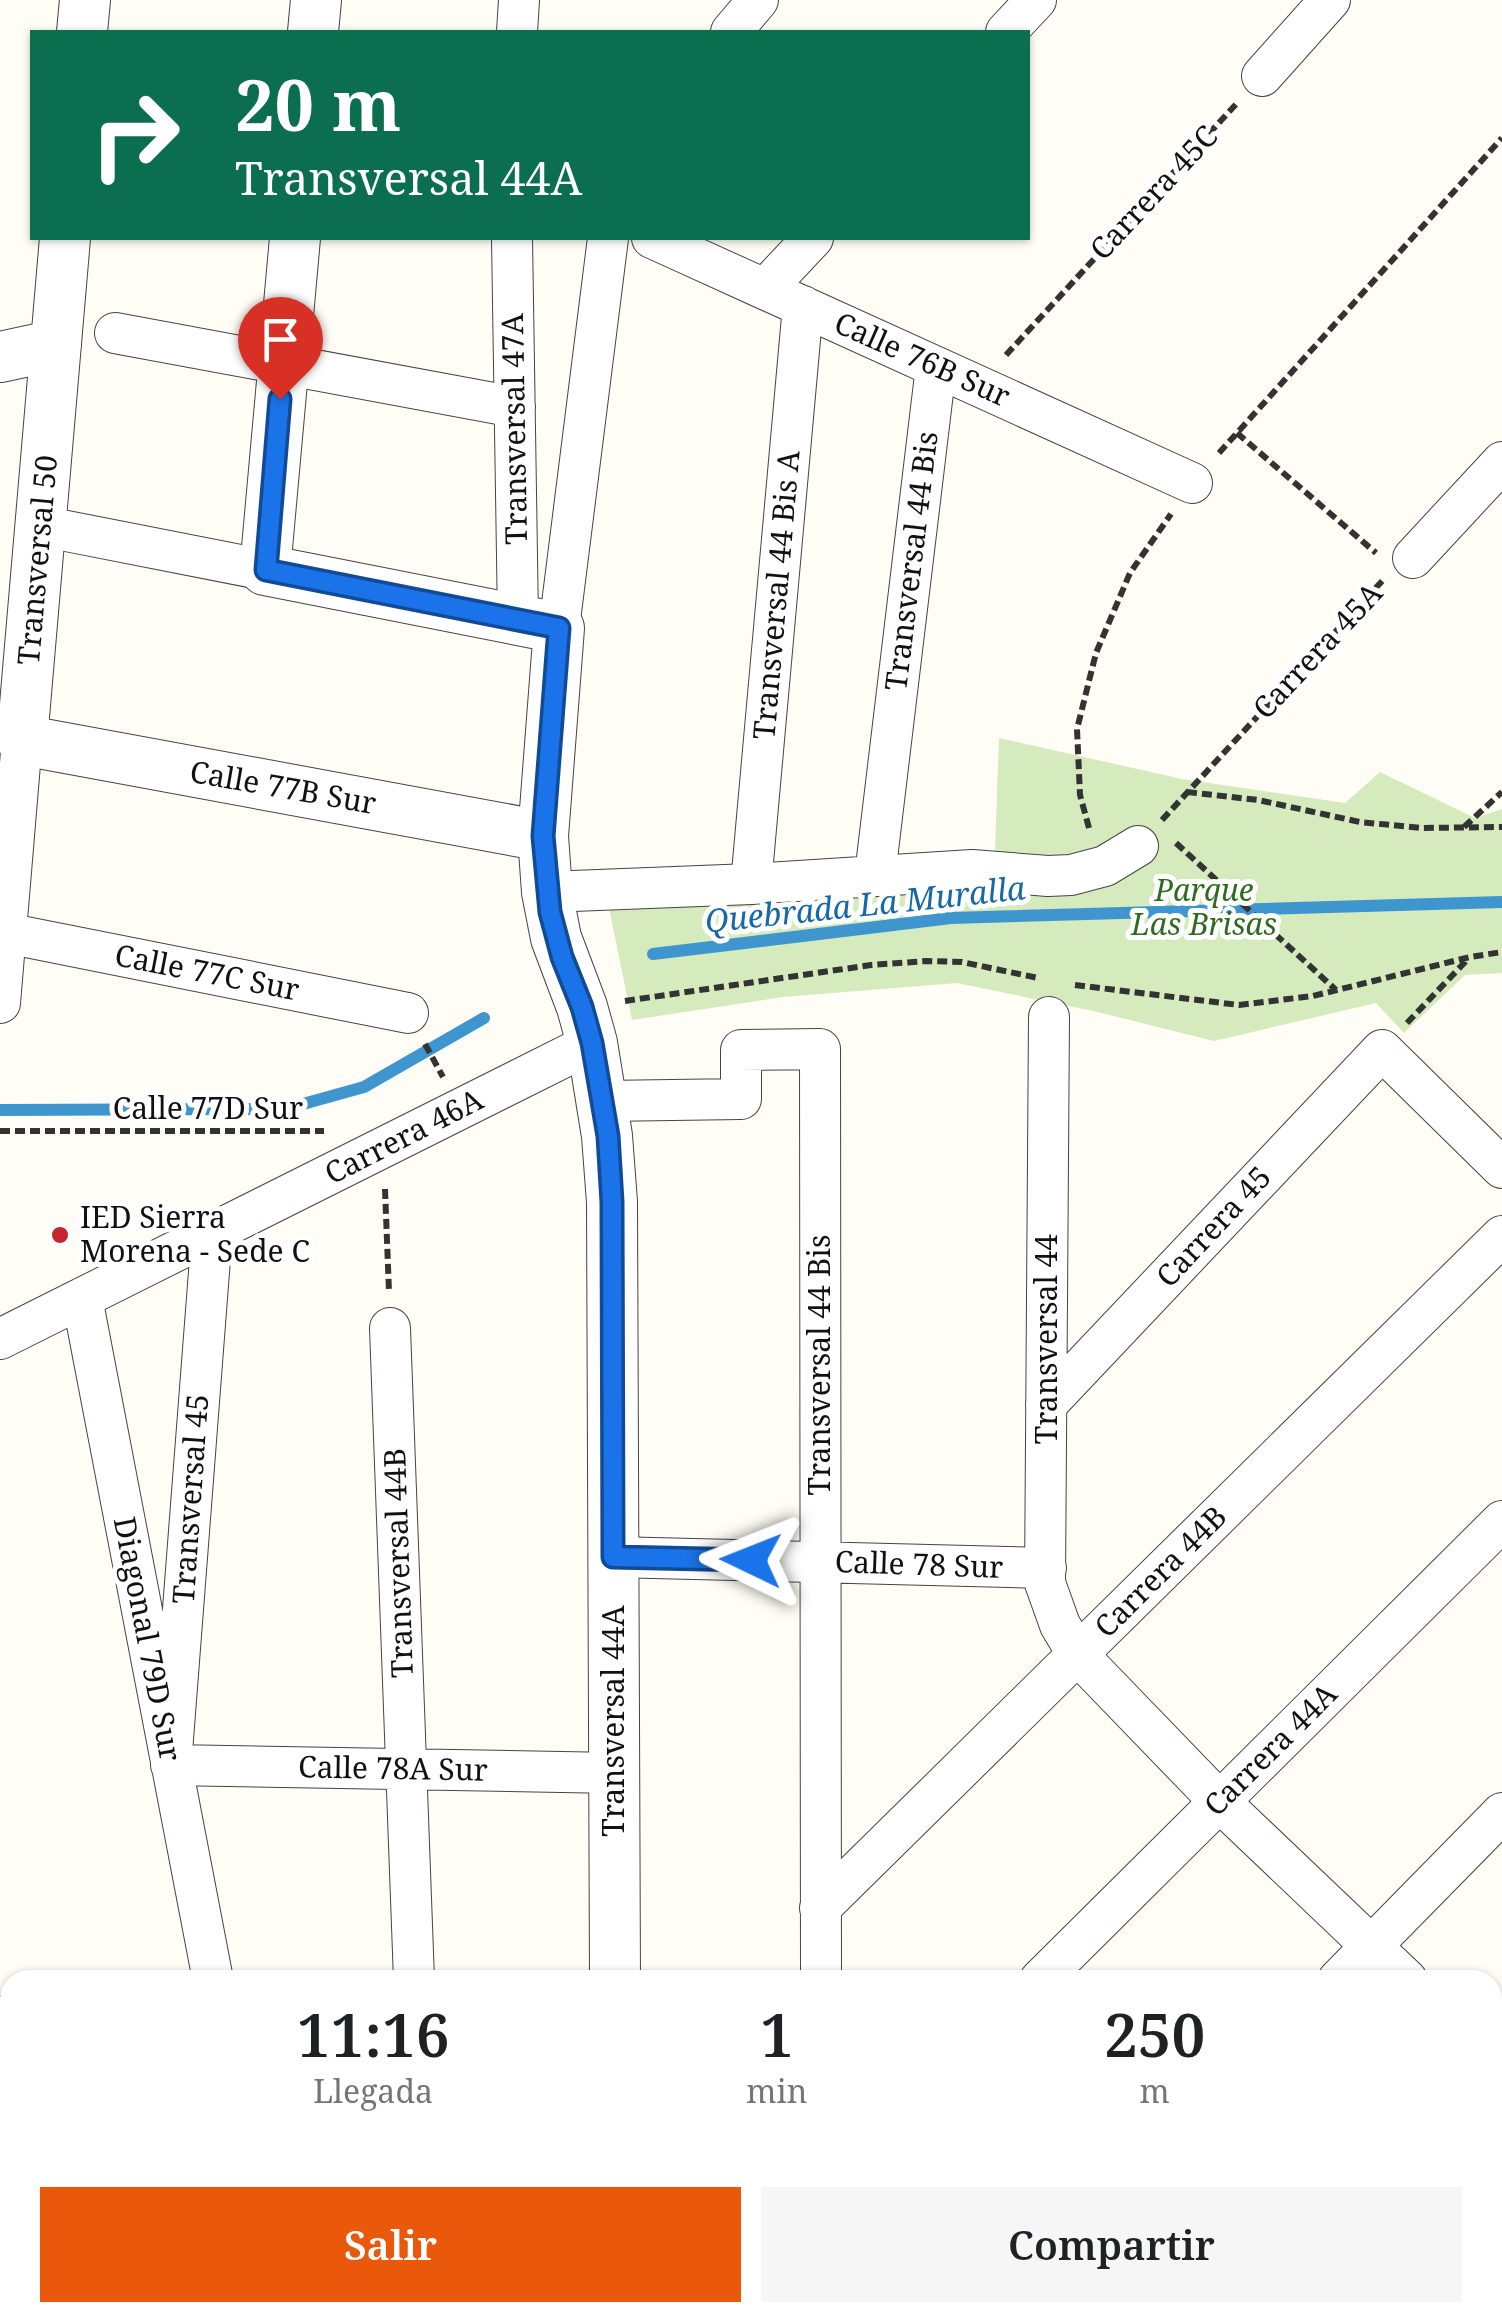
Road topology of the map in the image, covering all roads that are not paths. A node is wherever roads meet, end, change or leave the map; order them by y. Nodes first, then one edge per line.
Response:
1 (84, 0) edge
2 (316, 0) edge
3 (519, 0) edge
4 (758, 0) edge
5 (1036, 0) edge
6 (1330, 0) edge
7 (82, 30) edge
8 (314, 30) edge
9 (518, 30) edge
10 (733, 30) edge
11 (1008, 30) edge
12 (1262, 76) road end
13 (65, 240) edge
14 (295, 240) edge
15 (512, 240) edge
16 (608, 240) edge
17 (656, 240) edge
18 (811, 240) edge
19 (765, 289) junction
20 (803, 306) junction
21 (114, 334) dead end
22 (56, 344) junction
23 (0, 357) edge
24 (283, 364) junction
25 (936, 366) junction
26 (515, 407) junction
27 (1502, 462) edge
28 (1192, 483) dead end
29 (41, 526) junction
30 (1403, 563) road end
31 (266, 570) junction
32 (539, 624) junction
33 (22, 740) junction
34 (543, 836) junction
35 (1138, 846) road end
36 (875, 875) junction
37 (751, 884) junction
38 (547, 892) junction
39 (6, 933) junction
40 (0, 1002) edge
41 (408, 1013) dead end
42 (1049, 1017) dead end
43 (592, 1043) junction
44 (603, 1101) junction
45 (1502, 1168) edge
46 (212, 1233) junction
47 (1502, 1236) edge
48 (82, 1298) junction
49 (390, 1328) road end
50 (0, 1339) edge
51 (1046, 1405) junction
52 (1502, 1520) edge
53 (613, 1557) junction
54 (820, 1562) junction
55 (1046, 1568) junction
56 (1078, 1655) junction
57 (171, 1765) junction
58 (407, 1769) junction
59 (614, 1774) junction
60 (1220, 1802) junction
61 (1502, 1813) edge
62 (820, 1908) junction
63 (1372, 1946) junction
64 (210, 1970) edge
65 (414, 1970) edge
66 (616, 1970) edge
67 (820, 1970) edge
68 (1050, 1970) edge
69 (1348, 1970) edge
70 (1397, 1970) edge

1 - 7 street
2 - 8 street
3 - 9 street
4 - 10 street
5 - 11 street
6 - 12 street
13 - 22 street, Transversal 50
14 - 24 street
15 - 26 street, Transversal 47A
16 - 32 street
17 - 19 street, Calle 76B Sur
18 - 19 street
19 - 20 street, Calle 76B Sur
20 - 25 street, Calle 76B Sur
20 - 37 street, Transversal 44 Bis A
21 - 24 street
22 - 23 street
22 - 29 street, Transversal 50
24 - 26 street
24 - 31 street
25 - 28 street, Calle 76B Sur
25 - 36 street, Transversal 44 Bis
26 - 32 street, Transversal 47A
27 - 30 street
29 - 31 street
29 - 33 street, Transversal 50
31 - 32 street
32 - 34 street, Transversal 47A
33 - 34 street, Calle 77B Sur
33 - 39 street, Transversal 50
34 - 38 street, Transversal 47A
35 - 36 street
36 - 37 street
37 - 38 street
38 - 43 street, Transversal 47A
39 - 40 street, Transversal 50
39 - 41 street, Calle 77C Sur
42 - 51 street, Transversal 44
43 - 44 street, Transversal 44A
43 - 46 street, Carrera 46A
44 - 53 street, Transversal 44A
44 - 54 street, Transversal 44 Bis
45 - 51 street, Carrera 45
46 - 48 street, Carrera 46A
46 - 57 street, Transversal 45
47 - 56 street, Carrera 44B
48 - 50 street, Carrera 46A
48 - 57 street, Diagonal 79D Sur
49 - 58 street, Transversal 44B
51 - 55 street, Transversal 44
52 - 60 street, Carrera 44A
53 - 54 street, Calle 78 Sur
53 - 59 street, Transversal 44A
54 - 55 street, Calle 78 Sur
54 - 62 street, Transversal 44 Bis
55 - 56 street, Transversal 44
56 - 60 street
56 - 62 street, Carrera 44B
57 - 58 street, Calle 78A Sur
57 - 64 street, Diagonal 79D Sur
58 - 59 street, Calle 78A Sur
58 - 65 street, Transversal 44B
59 - 66 street, Transversal 44A
60 - 63 street
60 - 68 street, Carrera 44A
61 - 63 street
62 - 67 street, Transversal 44 Bis
63 - 69 street
63 - 70 street

